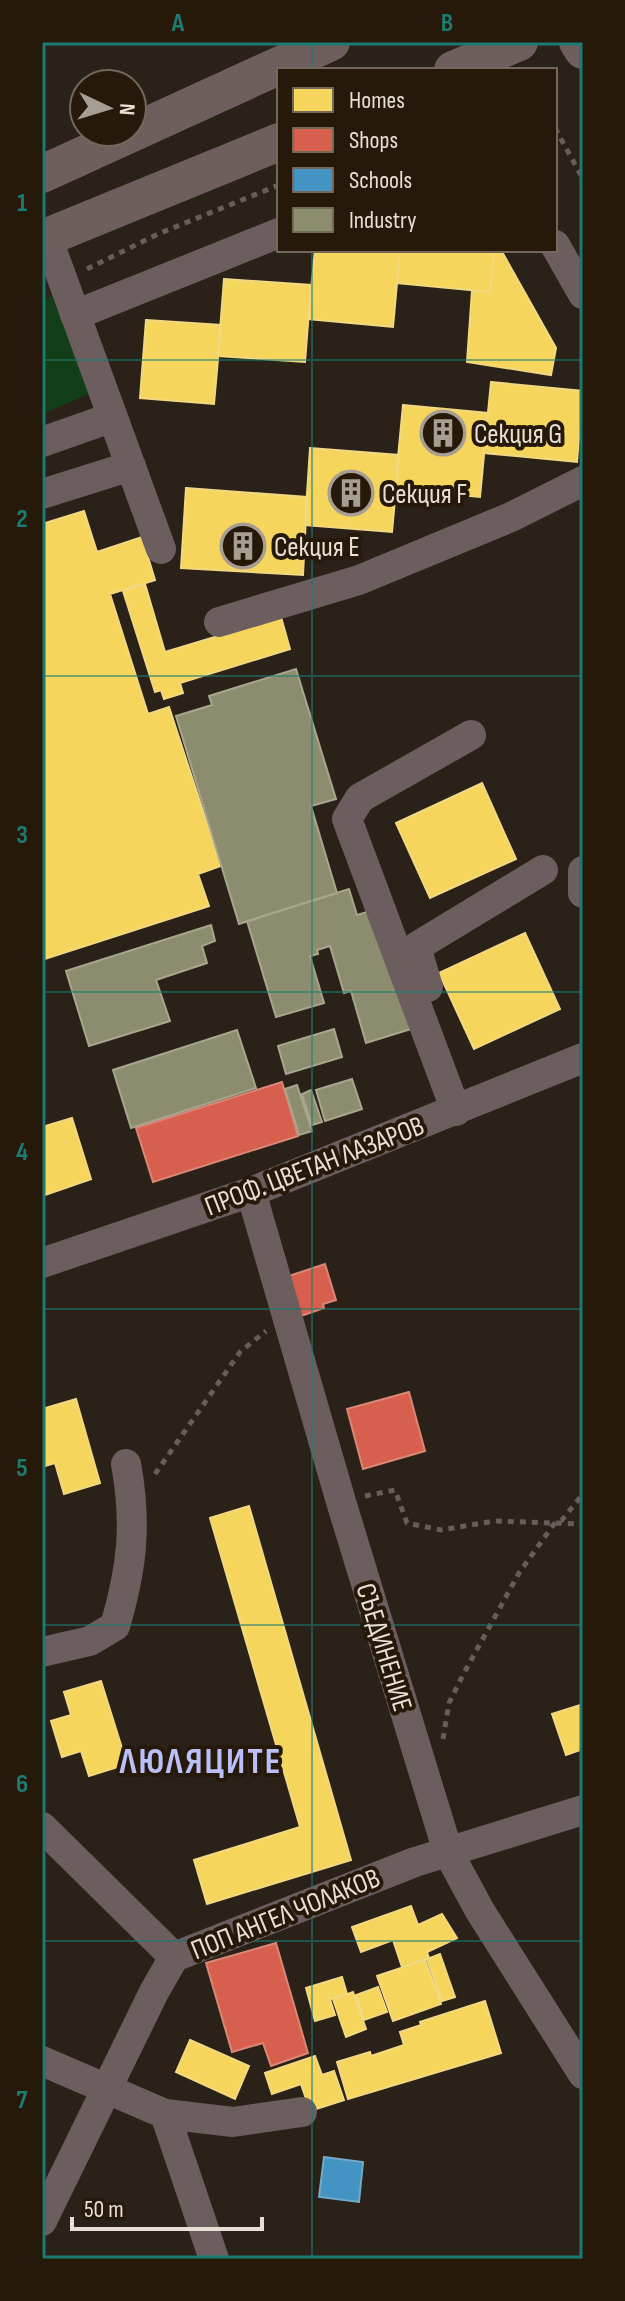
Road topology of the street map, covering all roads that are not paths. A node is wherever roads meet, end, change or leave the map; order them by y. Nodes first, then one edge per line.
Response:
1 (331, 42) edge
2 (519, 42) edge
3 (578, 42) edge
4 (583, 50) edge
5 (458, 68) edge
6 (277, 143) edge
7 (42, 174) edge
8 (277, 234) edge
9 (44, 238) edge
10 (557, 248) edge
11 (583, 294) edge
12 (75, 315) junction
13 (113, 417) junction
14 (42, 442) edge
15 (131, 466) junction
16 (583, 481) edge
17 (42, 494) edge
18 (161, 549) dead end
19 (219, 622) dead end
20 (471, 735) dead end
21 (543, 870) dead end
22 (583, 871) edge
23 (583, 893) edge
24 (583, 1058) edge
25 (460, 1109) junction
26 (251, 1192) junction
27 (42, 1263) edge
28 (126, 1464) dead end
29 (42, 1652) edge
30 (583, 1810) edge
31 (42, 1827) edge
32 (448, 1852) junction
33 (174, 1957) junction
34 (42, 2061) edge
35 (583, 2074) edge
36 (107, 2087) junction
37 (302, 2112) dead end
38 (165, 2114) junction
39 (42, 2221) edge
40 (205, 2254) edge

1 - 7 main road
2 - 5 main road
3 - 4 main road
6 - 9 main road
8 - 12 street
9 - 12 street
10 - 11 street
12 - 13 street
13 - 14 street
13 - 15 street
15 - 17 street
15 - 18 street
16 - 19 street
20 - 25 street
21 - 25 street
22 - 23 street
24 - 25 street, ПРОФ. ЦВЕТАН ЛАЗАРОВ
25 - 26 street, ПРОФ. ЦВЕТАН ЛАЗАРОВ
26 - 27 street, ПРОФ. ЦВЕТАН ЛАЗАРОВ
26 - 32 street, СЪЕДИНЕНИЕ
28 - 29 street
30 - 32 street, ПОП АНГЕЛ ЧОЛАКОВ
31 - 33 street
32 - 33 street, ПОП АНГЕЛ ЧОЛАКОВ
32 - 35 street, СЪЕДИНЕНИЕ
33 - 36 street, ПОП АНГЕЛ ЧОЛАКОВ
34 - 36 street
36 - 38 street
36 - 39 street, ПОП АНГЕЛ ЧОЛАКОВ
37 - 38 street
38 - 40 street

